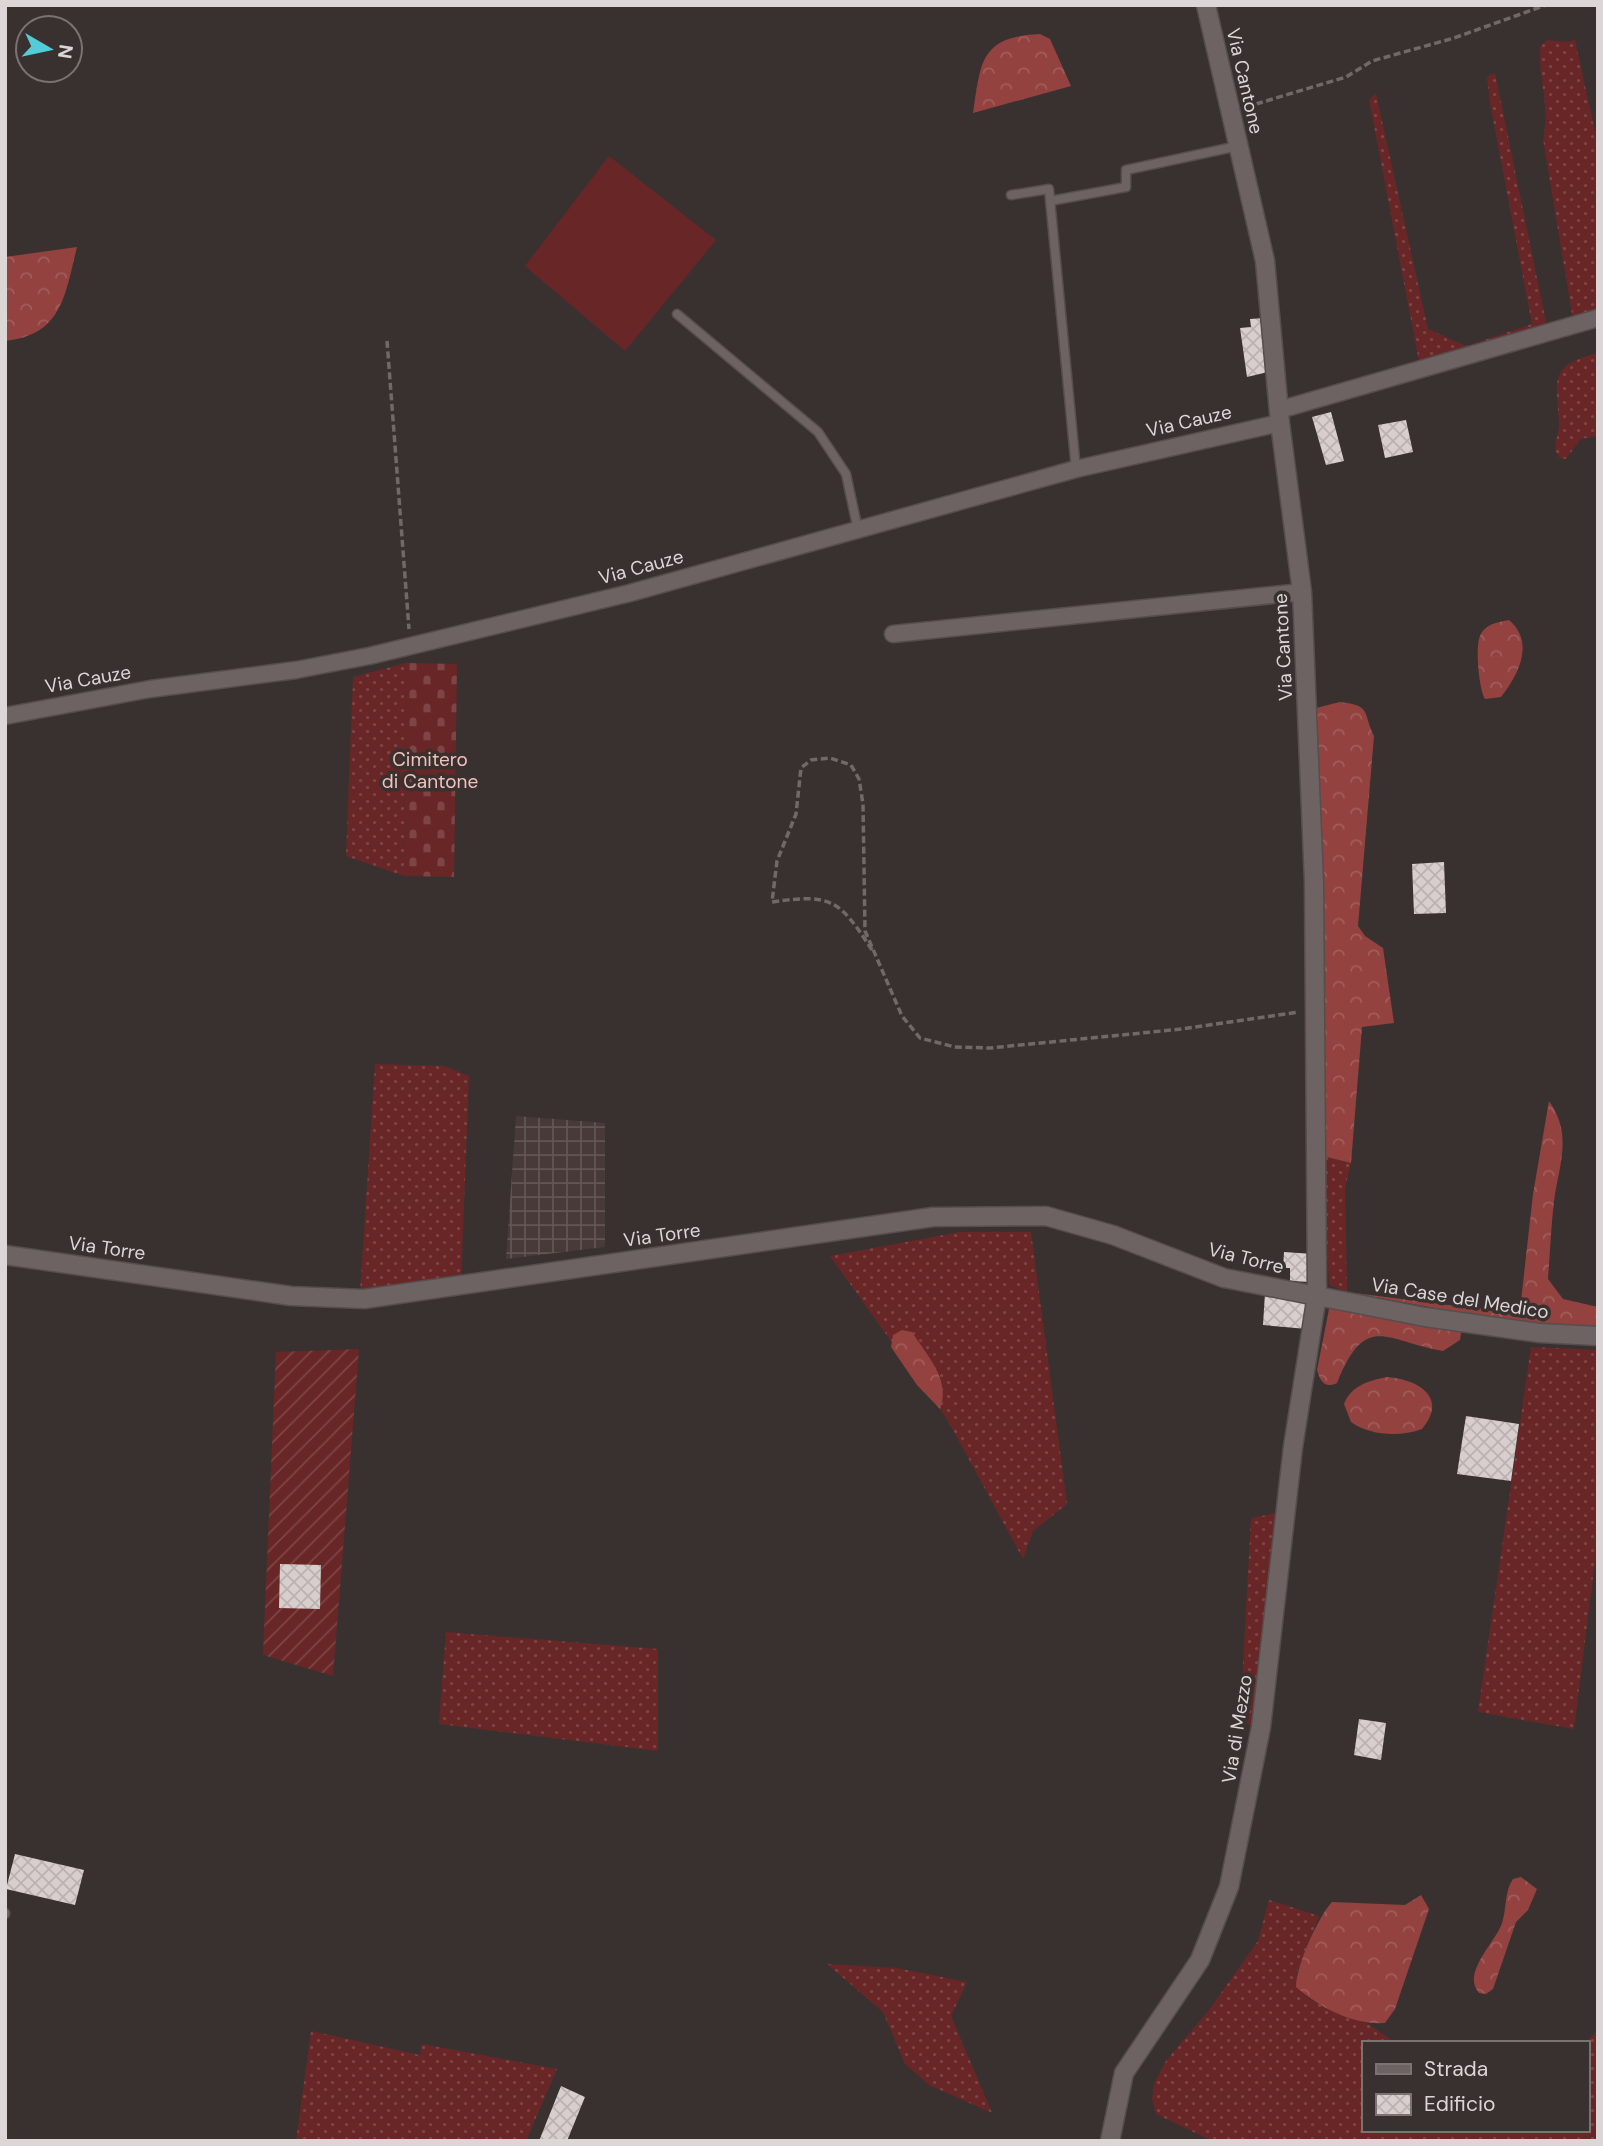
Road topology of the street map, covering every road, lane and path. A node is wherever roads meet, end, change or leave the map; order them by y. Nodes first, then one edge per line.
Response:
1 (1206, 5) edge
2 (1546, 5) edge
3 (1231, 111) junction
4 (1238, 146) junction
5 (1011, 195) dead end
6 (1050, 201) junction
7 (677, 314) dead end
8 (1598, 318) edge
9 (387, 341) dead end
10 (1279, 417) junction
11 (1076, 469) junction
12 (858, 530) junction
13 (1302, 592) junction
14 (893, 634) dead end
15 (410, 645) junction
16 (5, 716) edge
17 (872, 950) junction
18 (1315, 1009) junction
19 (5, 1255) edge
20 (1317, 1295) junction
21 (1598, 1336) edge
22 (1110, 2141) edge

1 - 3 main road, Via Cantone
2 - 3 path
3 - 4 main road, Via Cantone
4 - 6 lane
4 - 10 main road, Via Cantone
5 - 6 lane
6 - 11 lane
7 - 12 lane
8 - 10 street, Via Cauze
9 - 15 path
10 - 11 street, Via Cauze
10 - 13 main road, Via Cantone
11 - 12 street, Via Cauze
12 - 15 street, Via Cauze
13 - 14 street
13 - 18 main road, Via Cantone
15 - 16 street, Via Cauze
17 - 17 path
17 - 18 path
18 - 20 main road, Via Cantone
19 - 20 main road, Via Torre
20 - 21 main road, Via Case del Medico
20 - 22 main road, Via di Mezzo

